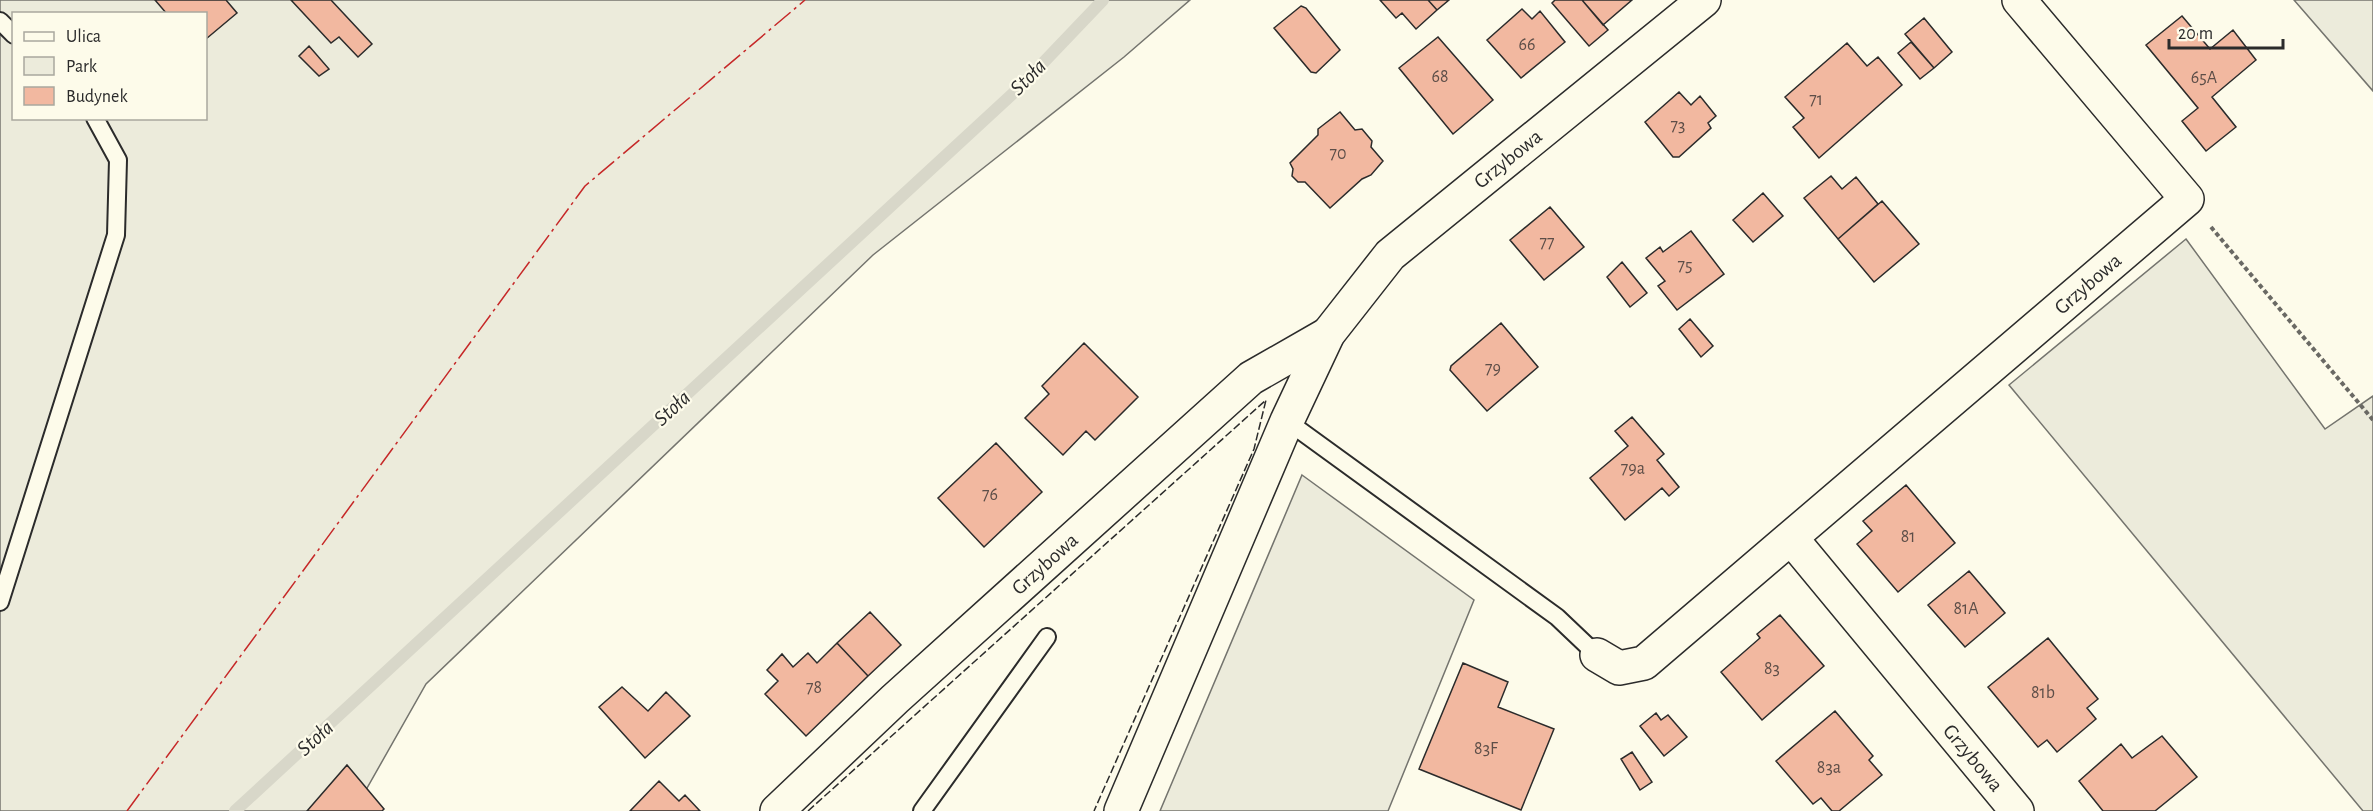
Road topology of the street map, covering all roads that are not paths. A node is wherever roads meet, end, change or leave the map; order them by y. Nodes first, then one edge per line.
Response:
1 (1704, 0) edge
2 (2019, 0) edge
3 (0, 21) edge
4 (12, 33) edge
5 (96, 120) edge
6 (1328, 334) junction
7 (1287, 421) junction
8 (1791, 538) junction
9 (0, 602) edge
10 (1047, 637) dead end
11 (1597, 655) joint
12 (777, 811) edge
13 (922, 811) edge
14 (1121, 811) edge
15 (2017, 811) edge

1 - 6 street, Grzybowa
2 - 8 street, Grzybowa
3 - 4 lane
5 - 9 lane
6 - 7 street, Grzybowa
6 - 12 street, Grzybowa
7 - 11 lane
7 - 14 street, Grzybowa
8 - 11 street, Grzybowa
8 - 15 street, Grzybowa
10 - 13 lane

